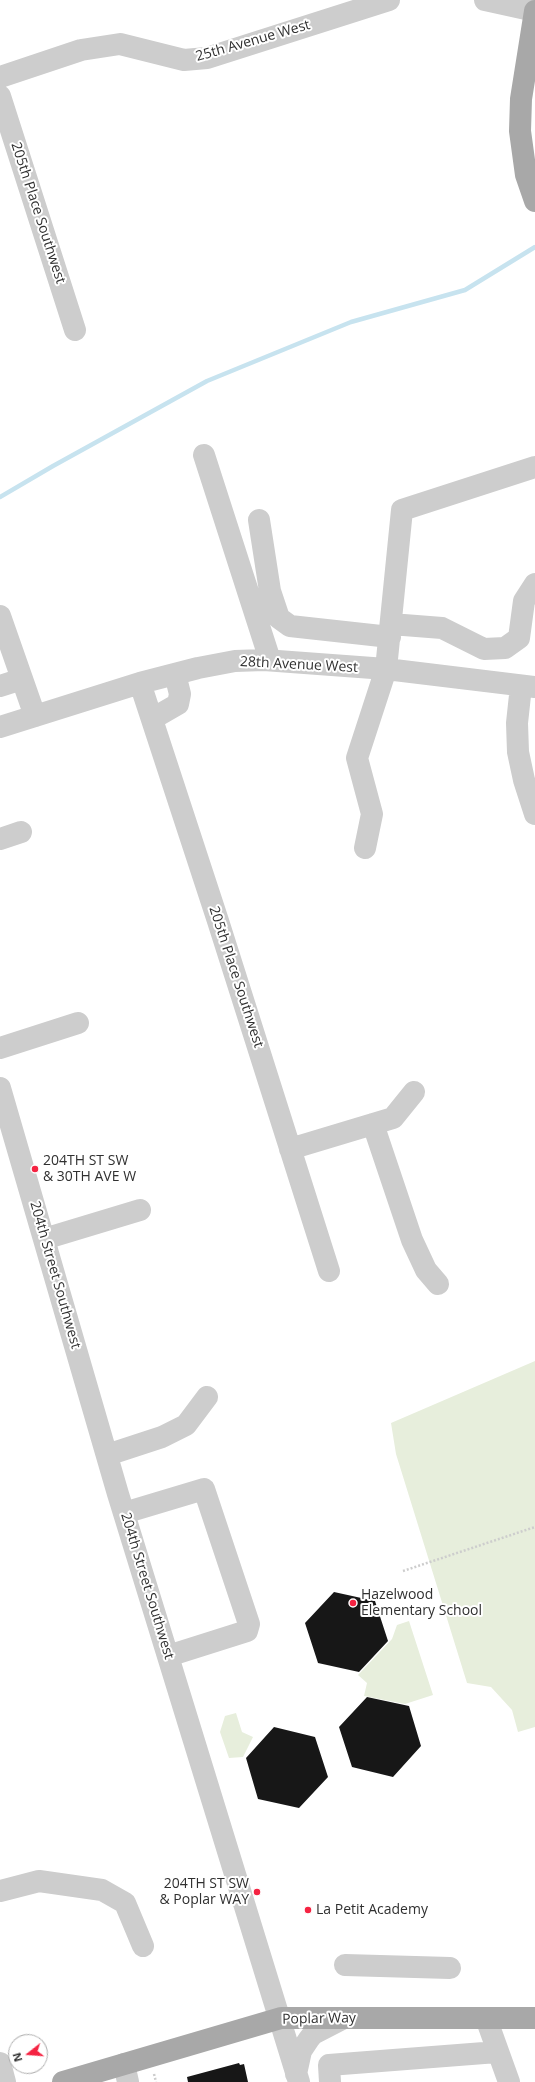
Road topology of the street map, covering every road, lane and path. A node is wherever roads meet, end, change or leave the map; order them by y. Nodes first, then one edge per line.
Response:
1 (389, 0) edge
2 (485, 0) edge
3 (535, 11) edge
4 (0, 77) edge
5 (0, 96) edge
6 (535, 201) edge
7 (75, 330) dead end
8 (204, 455) dead end
9 (535, 467) edge
10 (259, 520) dead end
11 (535, 584) edge
12 (0, 616) edge
13 (390, 630) junction
14 (270, 660) junction
15 (386, 669) junction
16 (175, 674) junction
17 (22, 679) junction
18 (140, 683) junction
19 (0, 686) edge
20 (528, 687) edge
21 (35, 716) junction
22 (152, 719) junction
23 (1, 721) edge
24 (535, 814) edge
25 (21, 832) dead end
26 (0, 839) edge
27 (365, 848) dead end
28 (78, 1023) dead end
29 (0, 1048) edge
30 (0, 1088) edge
31 (414, 1092) dead end
32 (373, 1124) junction
33 (290, 1149) junction
34 (140, 1210) dead end
35 (44, 1239) junction
36 (329, 1271) dead end
37 (438, 1284) dead end
38 (207, 1397) dead end
39 (107, 1455) junction
40 (124, 1514) junction
41 (535, 1527) edge
42 (403, 1571) dead end
43 (168, 1656) junction
44 (0, 1891) edge
45 (144, 1946) dead end
46 (345, 1965) dead end
47 (450, 1968) dead end
48 (280, 2018) junction
49 (344, 2018) junction
50 (486, 2018) junction
51 (535, 2018) edge
52 (497, 2052) junction
53 (0, 2063) edge
54 (153, 2070) dead end
55 (126, 2073) edge
56 (298, 2078) edge
57 (5, 2082) edge
58 (63, 2082) edge
59 (156, 2082) edge
60 (330, 2082) edge
61 (508, 2082) edge

1 - 4 street, 25th Avenue West
2 - 3 street
3 - 6 main road
5 - 7 street, 205th Place Southwest
8 - 14 street
9 - 13 street
10 - 13 street
11 - 13 street
12 - 17 street
13 - 15 street
14 - 15 street, 28th Avenue West
14 - 16 street, 28th Avenue West
15 - 20 street, 28th Avenue West
15 - 27 street
16 - 18 street, 28th Avenue West
16 - 22 street
17 - 19 street
17 - 21 street
18 - 21 street, 28th Avenue West
18 - 22 street, 205th Place Southwest
20 - 24 street
21 - 23 street, 28th Avenue West
22 - 33 street, 205th Place Southwest
25 - 26 street
28 - 29 street
30 - 35 street, 204th Street Southwest
31 - 32 street
32 - 33 street
32 - 37 street
33 - 36 street, 205th Place Southwest
34 - 35 street
35 - 39 street, 204th Street Southwest
38 - 39 street
39 - 40 street, 204th Street Southwest
40 - 43 street, 204th Street Southwest
40 - 43 street
41 - 42 path
43 - 48 street, 204th Street Southwest
44 - 45 street
46 - 47 street
48 - 49 main road, Poplar Way
48 - 55 main road, Poplar Way
48 - 56 street, 204th Street Southwest
49 - 50 main road, Poplar Way
49 - 56 street
50 - 51 main road, Poplar Way
50 - 52 street
52 - 60 street
52 - 61 street
53 - 57 street
54 - 59 path
55 - 58 main road, Poplar Way

